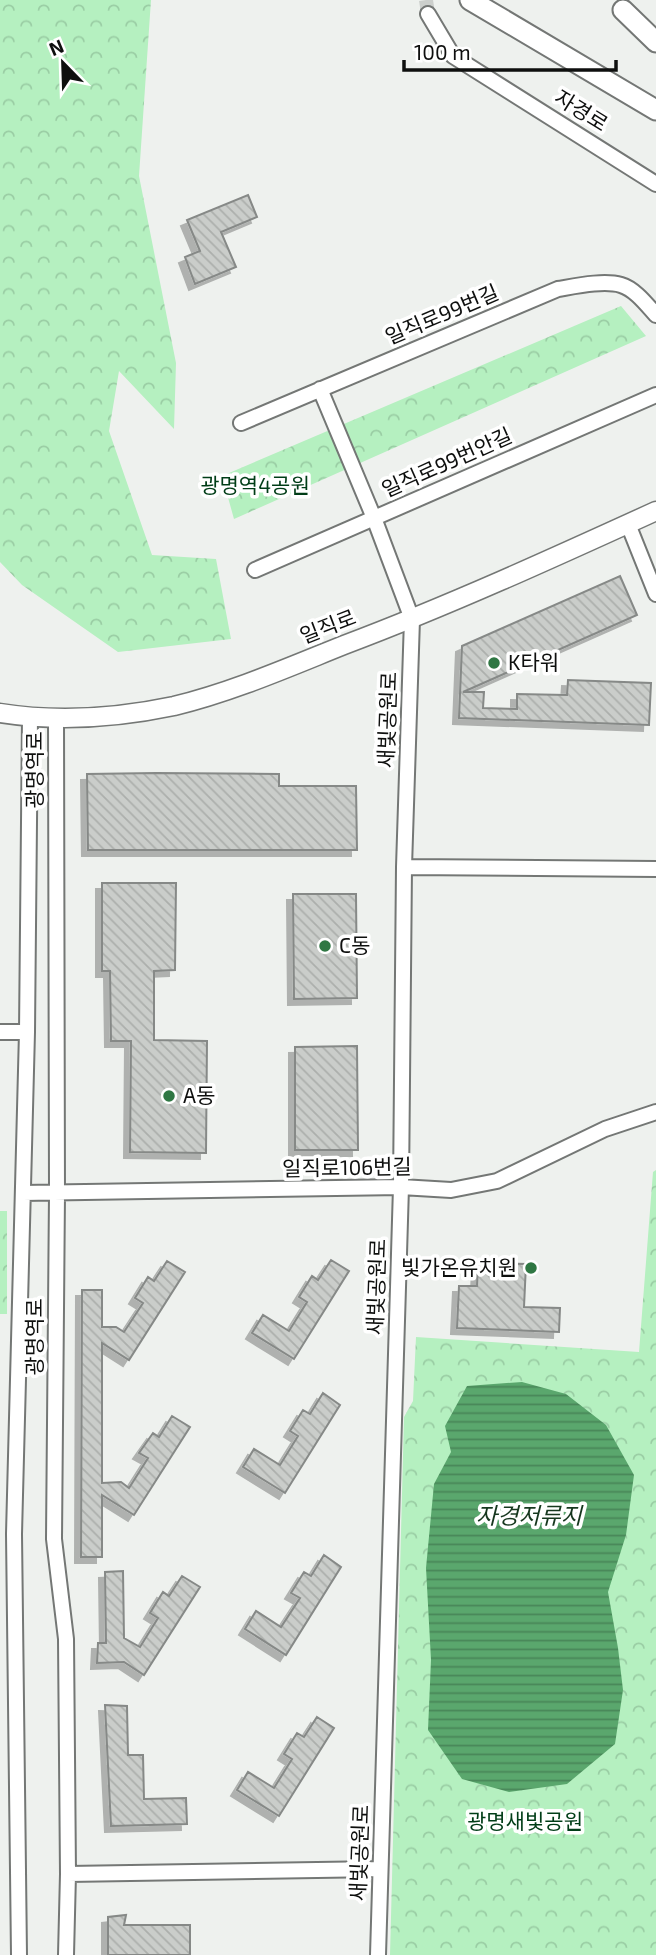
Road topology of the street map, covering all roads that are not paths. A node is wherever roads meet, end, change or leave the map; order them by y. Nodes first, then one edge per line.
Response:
1 (470, 0) edge
2 (623, 10) dead end
3 (428, 14) tunnel mouth
4 (656, 42) edge
5 (656, 110) edge
6 (656, 184) edge
7 (656, 315) edge
8 (320, 389) junction
9 (656, 395) edge
10 (241, 423) dead end
11 (656, 511) edge
12 (374, 518) junction
13 (628, 524) junction
14 (255, 570) dead end
15 (656, 594) edge
16 (412, 619) junction
17 (0, 713) edge
18 (30, 717) junction
19 (56, 718) junction
20 (404, 867) junction
21 (656, 869) edge
22 (27, 1031) junction
23 (0, 1032) edge
24 (656, 1112) edge
25 (401, 1187) junction
26 (23, 1193) junction
27 (57, 1194) junction
28 (380, 1869) junction
29 (68, 1874) junction
30 (19, 1955) edge
31 (66, 1955) edge
32 (378, 1955) edge

1 - 5 highway
2 - 4 highway
3 - 6 street, 자경로
7 - 8 street, 일직로99번길
8 - 10 street, 일직로99번길
8 - 12 street
9 - 12 street, 일직로99번안길
11 - 13 main road, 일직로
12 - 14 street, 일직로99번안길
12 - 16 street
13 - 15 street
13 - 16 main road, 일직로
16 - 19 main road, 일직로
16 - 20 street, 새빛공원로
17 - 18 main road, 일직로
18 - 19 main road, 일직로
18 - 22 street, 광명역로
19 - 27 street, 광명역로
20 - 21 street
20 - 25 street, 새빛공원로
22 - 23 street
22 - 26 street, 광명역로
24 - 25 street, 일직로106번길
25 - 27 street, 일직로106번길
25 - 28 street, 새빛공원로
26 - 27 street, 일직로106번길
26 - 30 street, 광명역로
27 - 29 street, 광명역로
28 - 29 street
28 - 32 street, 새빛공원로
29 - 31 street, 광명역로

